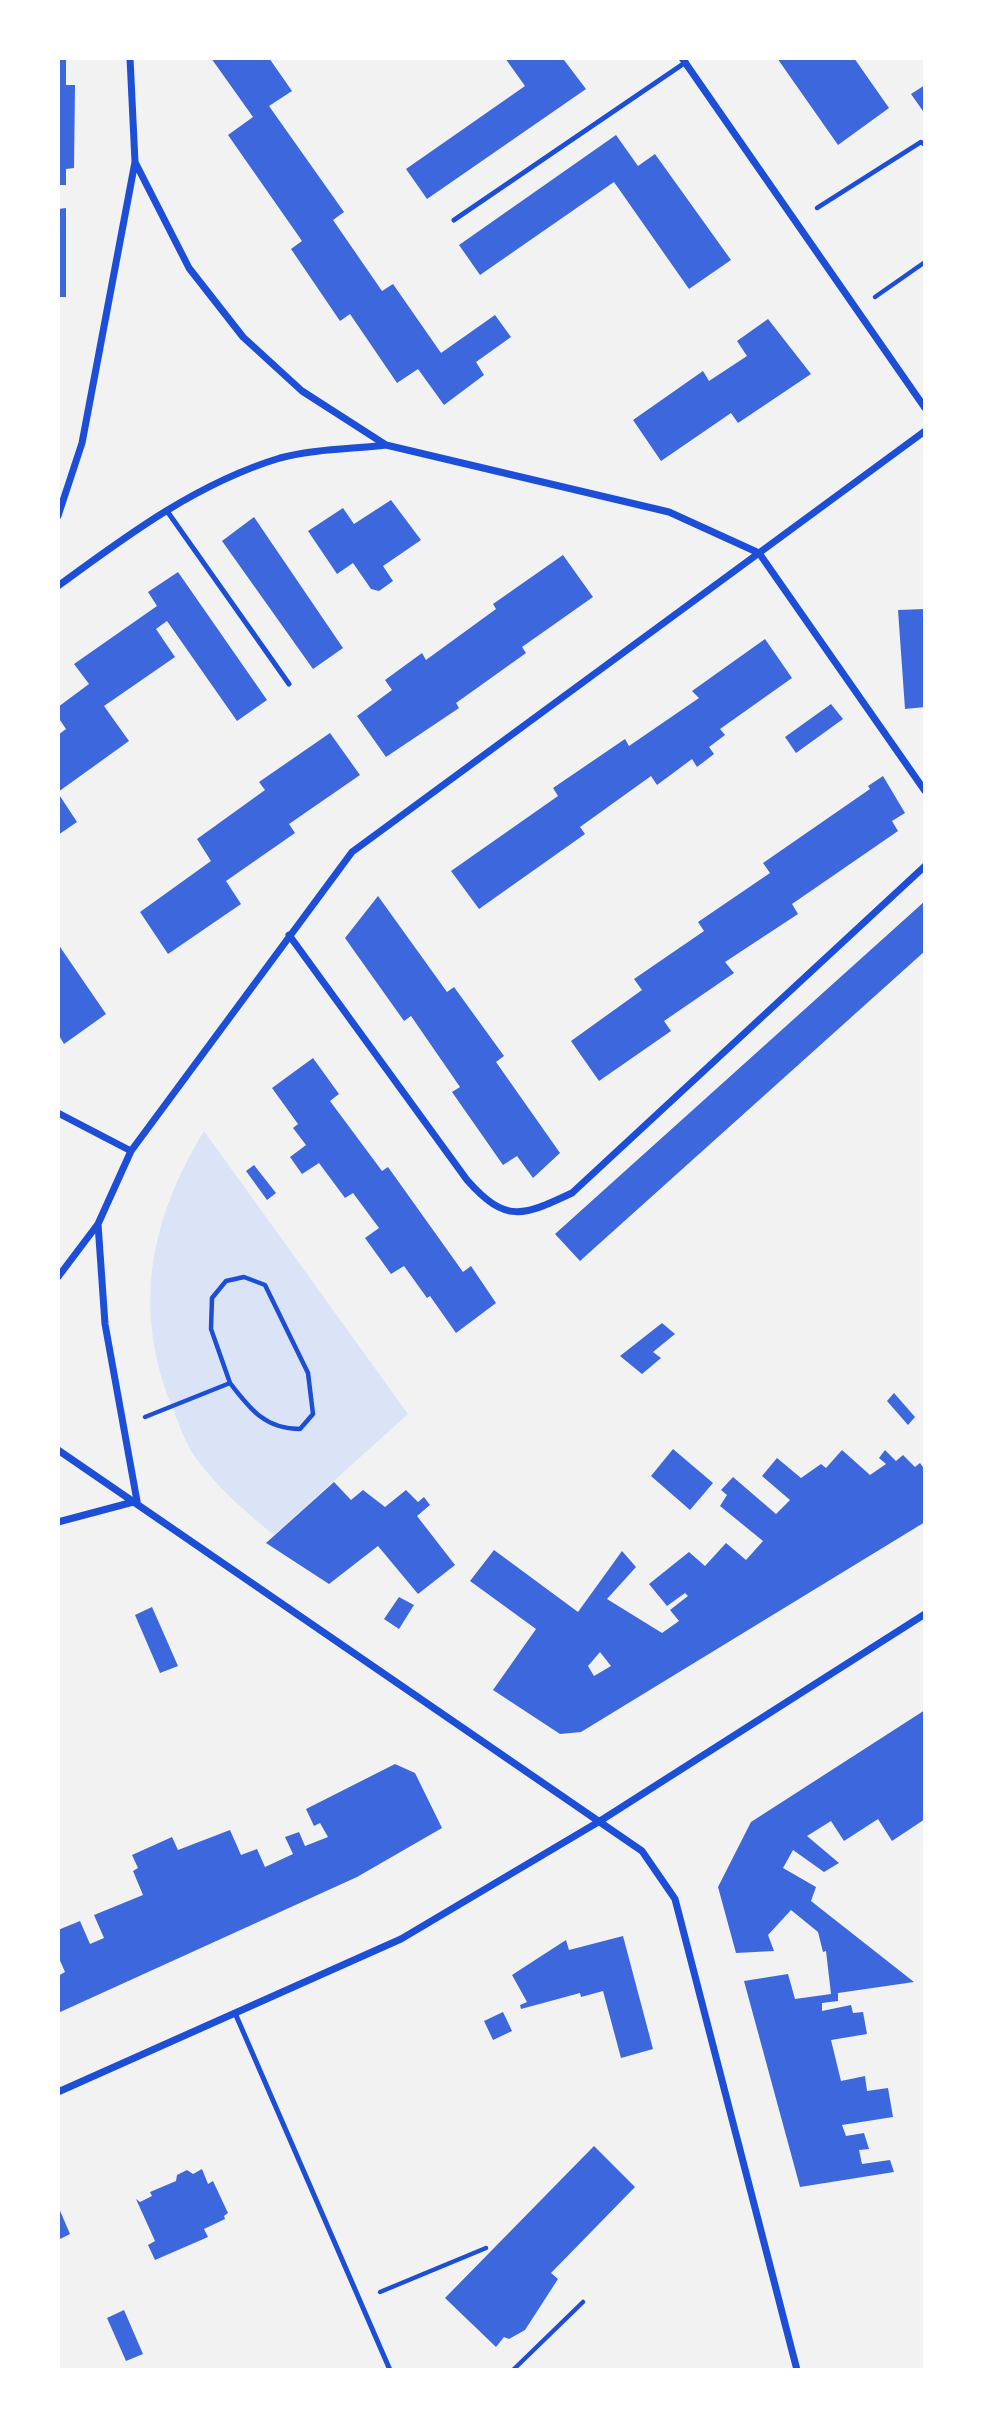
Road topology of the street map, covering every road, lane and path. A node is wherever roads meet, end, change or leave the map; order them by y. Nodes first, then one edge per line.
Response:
1 (130, 58) edge
2 (684, 60) edge
3 (925, 145) edge
4 (135, 162) junction
5 (453, 220) dead end
6 (796, 222) junction
7 (925, 262) edge
8 (857, 310) junction
9 (925, 408) edge
10 (925, 431) edge
11 (386, 445) junction
12 (167, 511) junction
13 (58, 516) edge
14 (760, 553) junction
15 (58, 586) edge
16 (289, 684) dead end
17 (925, 791) edge
18 (925, 866) edge
19 (289, 935) junction
20 (58, 1113) edge
21 (131, 1151) junction
22 (98, 1224) junction
23 (58, 1277) edge
24 (230, 1383) junction
25 (122, 1426) junction
26 (58, 1450) edge
27 (137, 1501) junction
28 (58, 1522) edge
29 (925, 1614) edge
30 (600, 1821) junction
31 (235, 2013) junction
32 (58, 2092) edge
33 (486, 2248) dead end
34 (360, 2300) junction
35 (583, 2302) dead end
36 (390, 2370) edge
37 (513, 2370) edge
38 (797, 2370) edge

1 - 4 street
2 - 5 lane
2 - 6 street
3 - 6 path
4 - 11 street
4 - 13 street
6 - 8 street
7 - 8 path
8 - 9 street
10 - 14 street
11 - 12 street
11 - 14 street
12 - 15 street
12 - 16 lane
14 - 17 street
14 - 19 street
18 - 19 street
19 - 21 street
20 - 21 street
21 - 22 street
22 - 23 street
22 - 25 street
24 - 24 path
24 - 25 path
25 - 27 street
26 - 27 street
27 - 28 street
27 - 30 street
29 - 30 street
30 - 31 street
30 - 38 street
31 - 32 street
31 - 34 lane
33 - 34 path
34 - 36 lane
35 - 37 path

